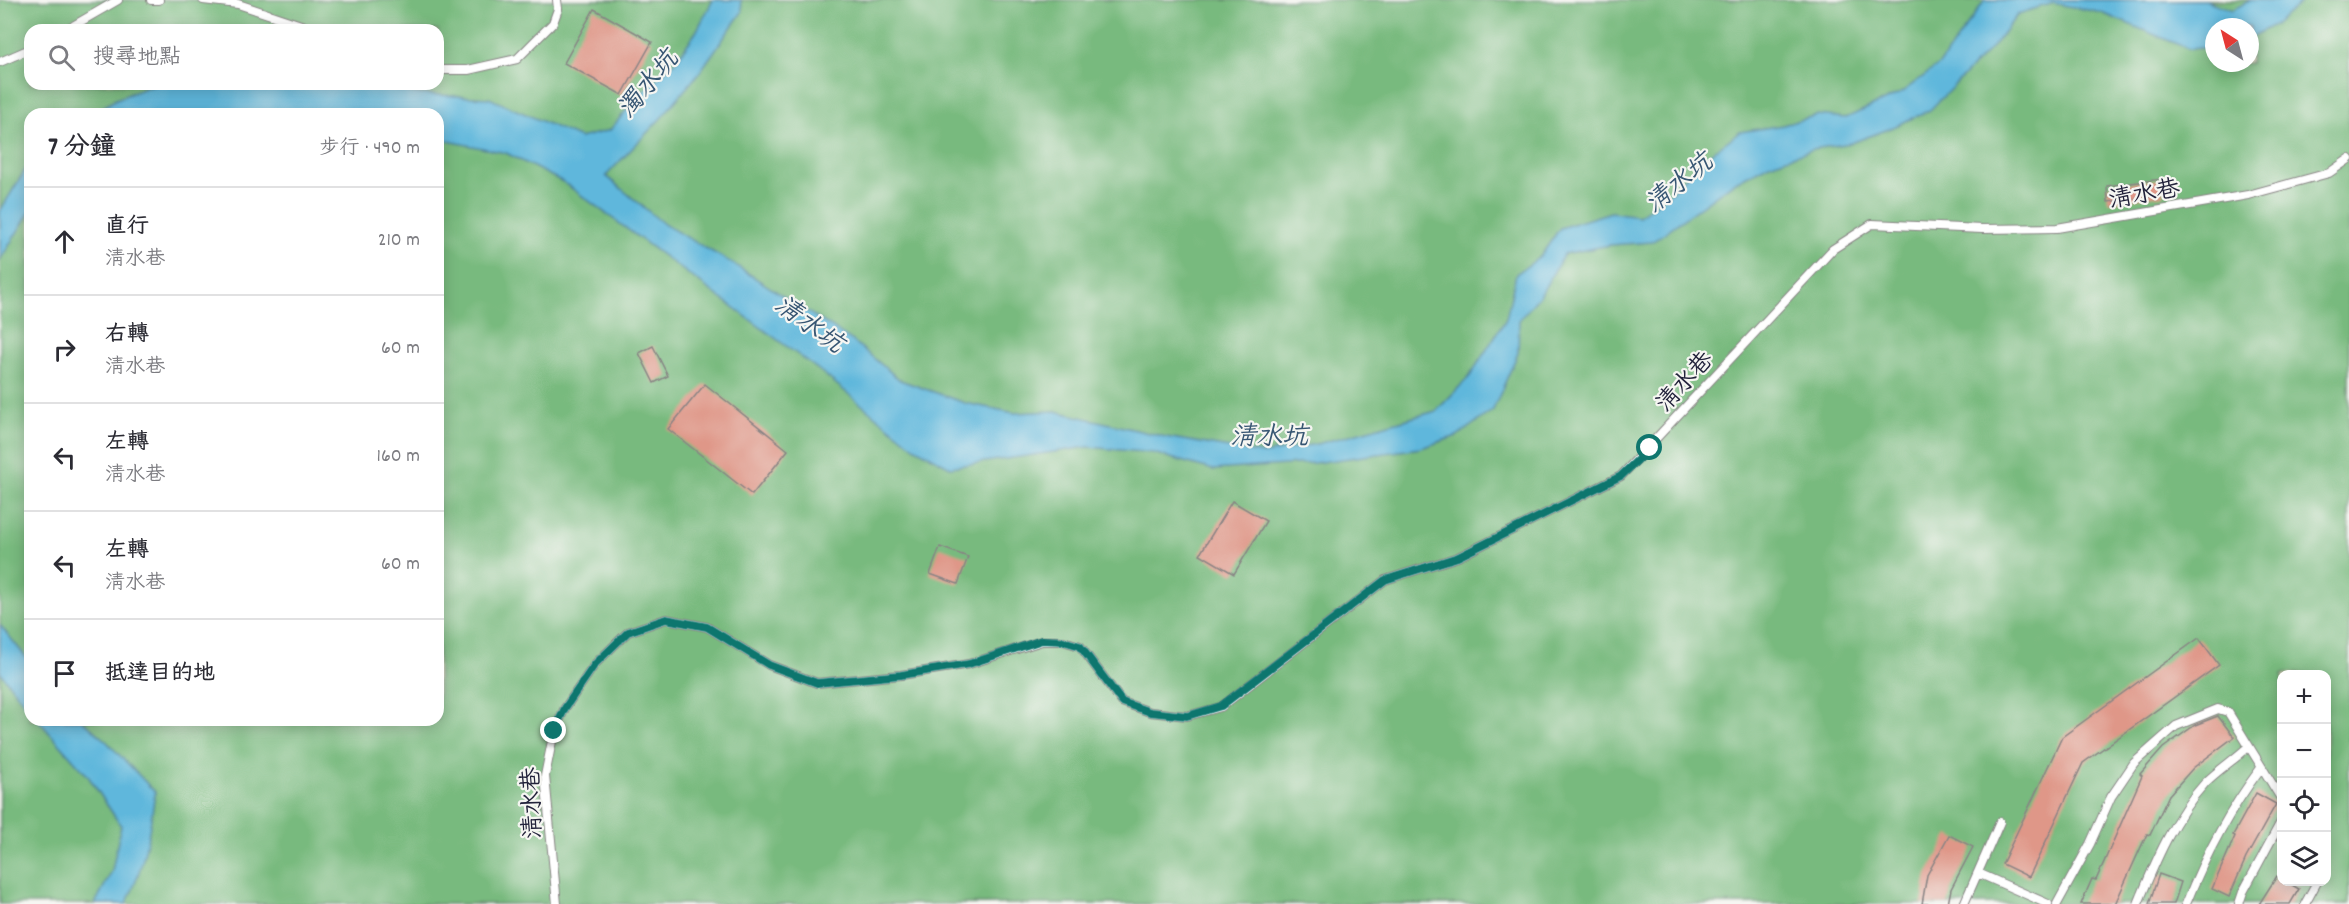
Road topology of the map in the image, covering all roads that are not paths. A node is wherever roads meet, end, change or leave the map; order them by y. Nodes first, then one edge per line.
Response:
1 (118, 0) edge
2 (151, 0) edge
3 (159, 0) edge
4 (203, 0) edge
5 (557, 0) edge
6 (76, 24) edge
7 (298, 24) edge
8 (24, 52) edge
9 (0, 62) edge
10 (444, 70) edge
11 (2349, 159) edge
12 (2248, 747) junction
13 (2261, 768) junction
14 (2277, 792) edge
15 (2000, 822) dead end
16 (2277, 829) edge
17 (1978, 873) junction
18 (2315, 886) edge
19 (557, 904) edge
20 (1964, 904) edge
21 (2048, 904) edge
22 (2057, 904) edge
23 (2138, 904) edge
24 (2186, 904) edge
25 (2239, 904) edge
26 (2305, 904) edge

1 - 6 lane
2 - 3 lane
4 - 7 lane
5 - 10 lane
8 - 9 lane
11 - 19 lane, 清水巷
12 - 13 lane
12 - 22 lane
12 - 23 lane
13 - 14 lane
13 - 24 lane
15 - 17 lane
16 - 25 lane
17 - 20 lane
17 - 21 lane
18 - 26 lane

